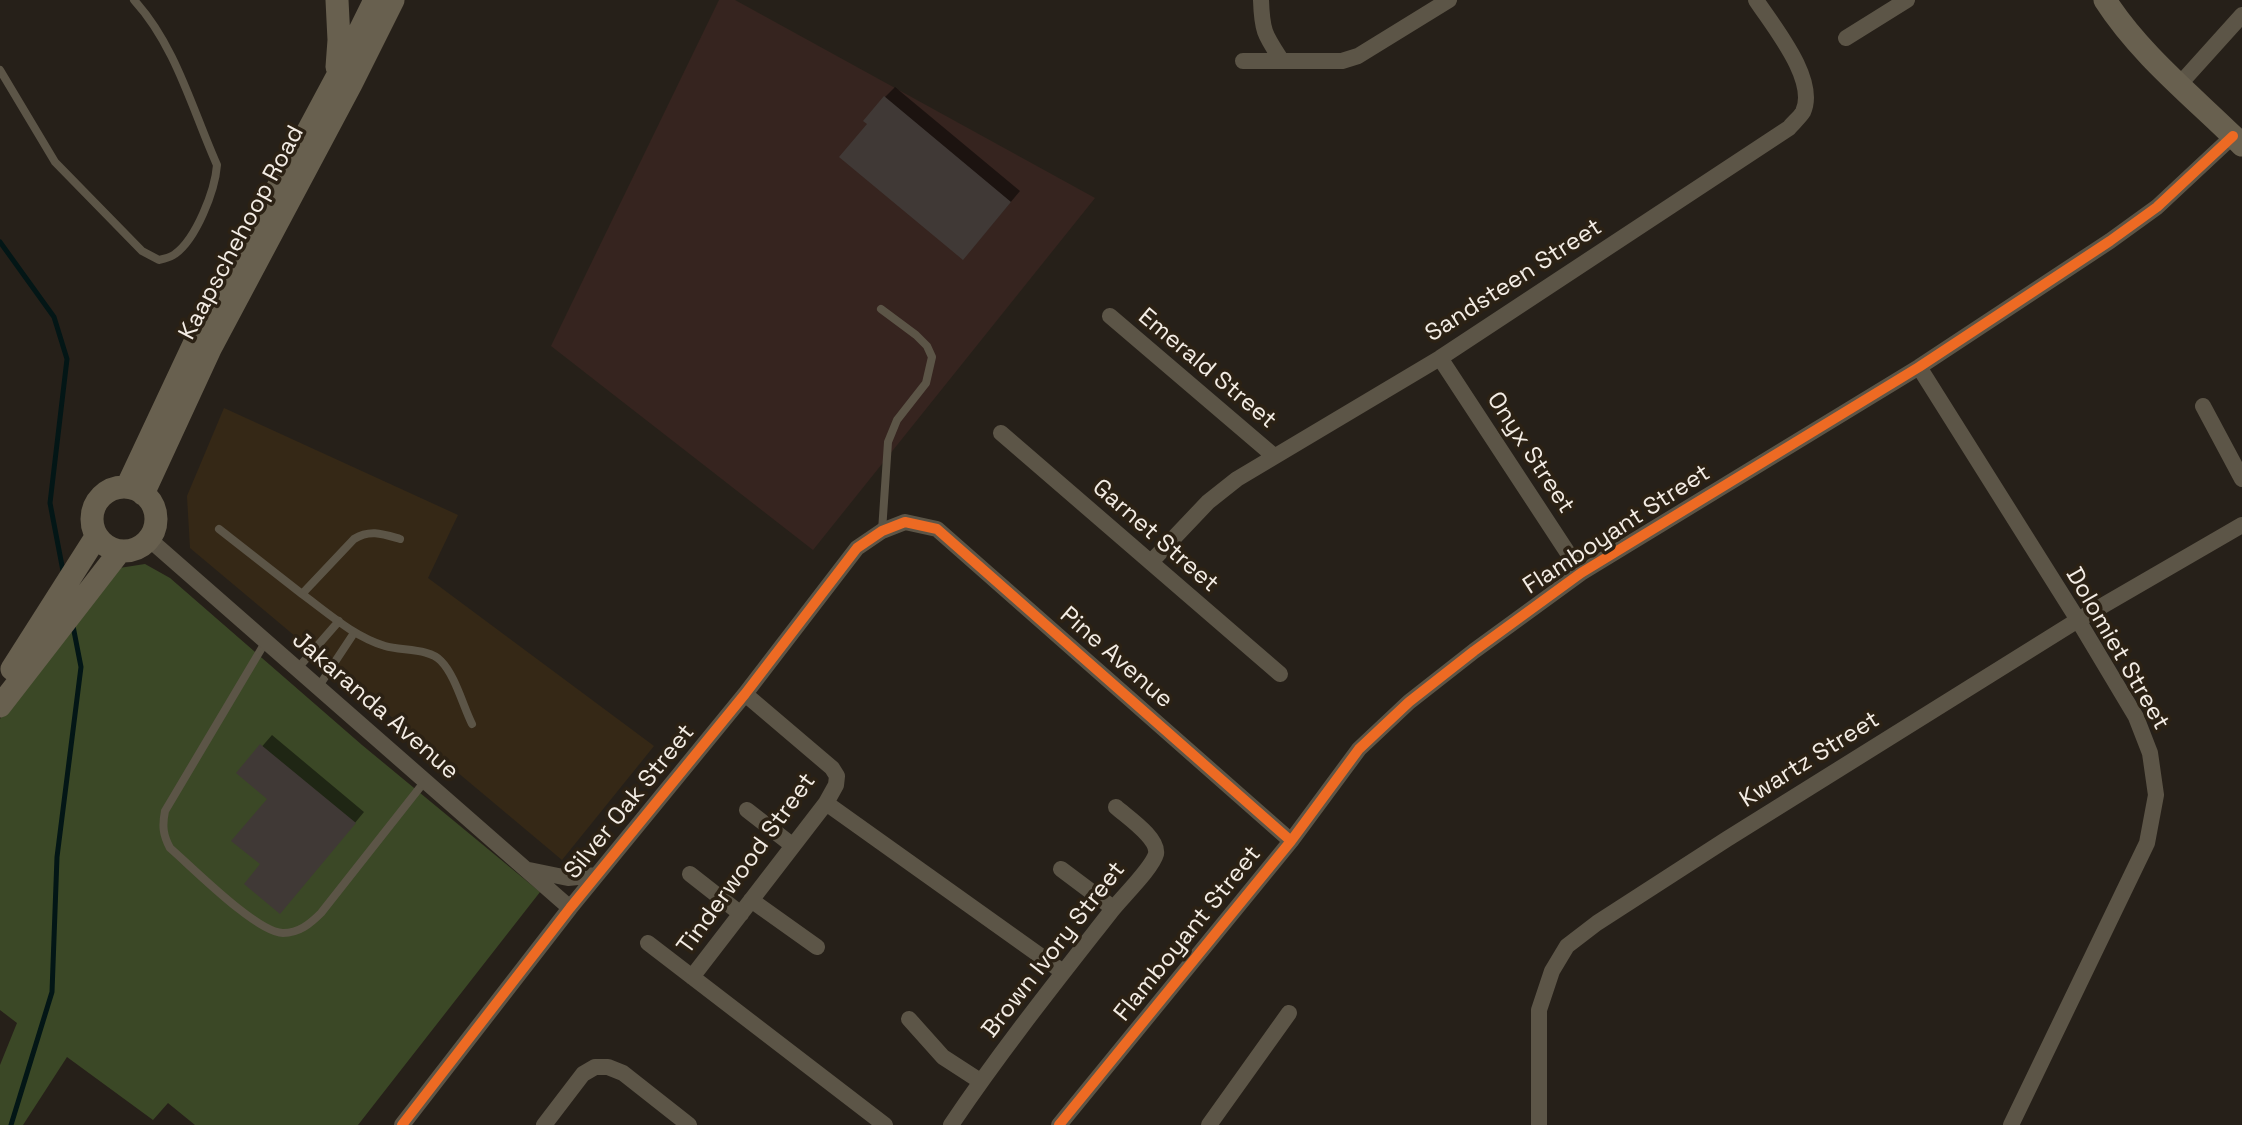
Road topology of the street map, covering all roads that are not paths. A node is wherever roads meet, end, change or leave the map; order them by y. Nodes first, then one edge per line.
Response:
1 (134, 0) edge
2 (337, 0) edge
3 (374, 0) edge
4 (393, 0) edge
5 (1261, 0) edge
6 (1449, 0) edge
7 (1756, 0) edge
8 (1907, 0) edge
9 (2105, 0) edge
10 (2242, 15) edge
11 (1846, 38) dead end
12 (1243, 61) dead end
13 (1282, 61) junction
14 (0, 70) edge
15 (337, 77) junction
16 (2179, 85) junction
17 (2238, 140) edge
18 (881, 309) dead end
19 (1110, 316) dead end
20 (1440, 358) junction
21 (1919, 367) junction
22 (2203, 406) dead end
23 (1001, 433) dead end
24 (1274, 456) junction
25 (2242, 479) edge
26 (135, 490) junction
27 (905, 522) joint
28 (2242, 525) edge
29 (219, 529) dead end
30 (882, 531) junction
31 (96, 537) junction
32 (149, 539) junction
33 (400, 539) dead end
34 (120, 551) junction
35 (1151, 562) junction
36 (1581, 573) junction
37 (302, 594) junction
38 (2078, 620) junction
39 (340, 621) junction
40 (354, 633) junction
41 (266, 641) junction
42 (298, 668) junction
43 (1279, 674) dead end
44 (0, 686) edge
45 (319, 686) junction
46 (745, 694) junction
47 (0, 706) edge
48 (472, 724) dead end
49 (426, 781) junction
50 (826, 803) junction
51 (1116, 807) dead end
52 (747, 810) dead end
53 (1291, 841) junction
54 (792, 845) junction
55 (1061, 869) dead end
56 (527, 870) junction
57 (690, 874) dead end
58 (597, 875) junction
59 (746, 907) junction
60 (570, 908) junction
61 (1113, 908) junction
62 (648, 943) dead end
63 (817, 947) dead end
64 (1063, 972) junction
65 (692, 977) junction
66 (1289, 1013) dead end
67 (909, 1019) dead end
68 (980, 1081) junction
69 (402, 1125) edge
70 (544, 1125) edge
71 (689, 1125) edge
72 (885, 1125) edge
73 (951, 1125) edge
74 (1059, 1125) edge
75 (1209, 1125) edge
76 (1539, 1125) edge
77 (2011, 1125) edge

1 - 14 lane
2 - 15 main road
3 - 15 main road, Kaapschehoop Road
4 - 26 main road, Kaapschehoop Road
5 - 13 street
6 - 13 street
7 - 20 street, Sandsteen Street
8 - 11 street
9 - 16 main road
10 - 16 street
12 - 13 street
15 - 26 main road, Kaapschehoop Road
16 - 17 main road
17 - 21 street, Flamboyant Street
18 - 30 lane
19 - 24 street, Emerald Street
20 - 24 street, Sandsteen Street
20 - 36 street, Onyx Street
21 - 36 street, Flamboyant Street
21 - 38 street, Dolomiet Street
22 - 25 street
23 - 35 street, Garnet Street
24 - 35 street, Sandsteen Street
26 - 31 main road
26 - 32 main road
27 - 30 street, Silver Oak Street
27 - 53 street, Pine Avenue
28 - 38 street, Kwartz Street
29 - 37 lane
30 - 46 street, Silver Oak Street
31 - 34 main road
31 - 44 main road
32 - 34 main road
32 - 41 street, Jakaranda Avenue
33 - 37 lane
34 - 47 main road
35 - 43 street, Garnet Street
36 - 53 street, Flamboyant Street
37 - 39 lane
38 - 76 street, Kwartz Street
38 - 77 street, Dolomiet Street
39 - 40 lane
39 - 42 lane
40 - 45 lane
40 - 48 lane
41 - 42 street, Jakaranda Avenue
41 - 49 lane
42 - 45 street, Jakaranda Avenue
45 - 49 street, Jakaranda Avenue
46 - 50 street, Tinderwood Street
46 - 58 street, Silver Oak Street
49 - 56 street, Jakaranda Avenue
50 - 54 street, Tinderwood Street
50 - 64 street
51 - 61 street, Brown Ivory Street
52 - 54 street
53 - 74 street, Flamboyant Street
54 - 59 street, Tinderwood Street
55 - 61 street
56 - 58 street
56 - 60 street, Jakaranda Avenue
57 - 59 street
58 - 60 street, Silver Oak Street
59 - 63 street
59 - 65 street, Tinderwood Street
60 - 69 street, Silver Oak Street
61 - 64 street, Brown Ivory Street
62 - 65 street
64 - 68 street, Brown Ivory Street
65 - 72 street
66 - 75 street
67 - 68 street
68 - 73 street, Brown Ivory Street
70 - 71 street

